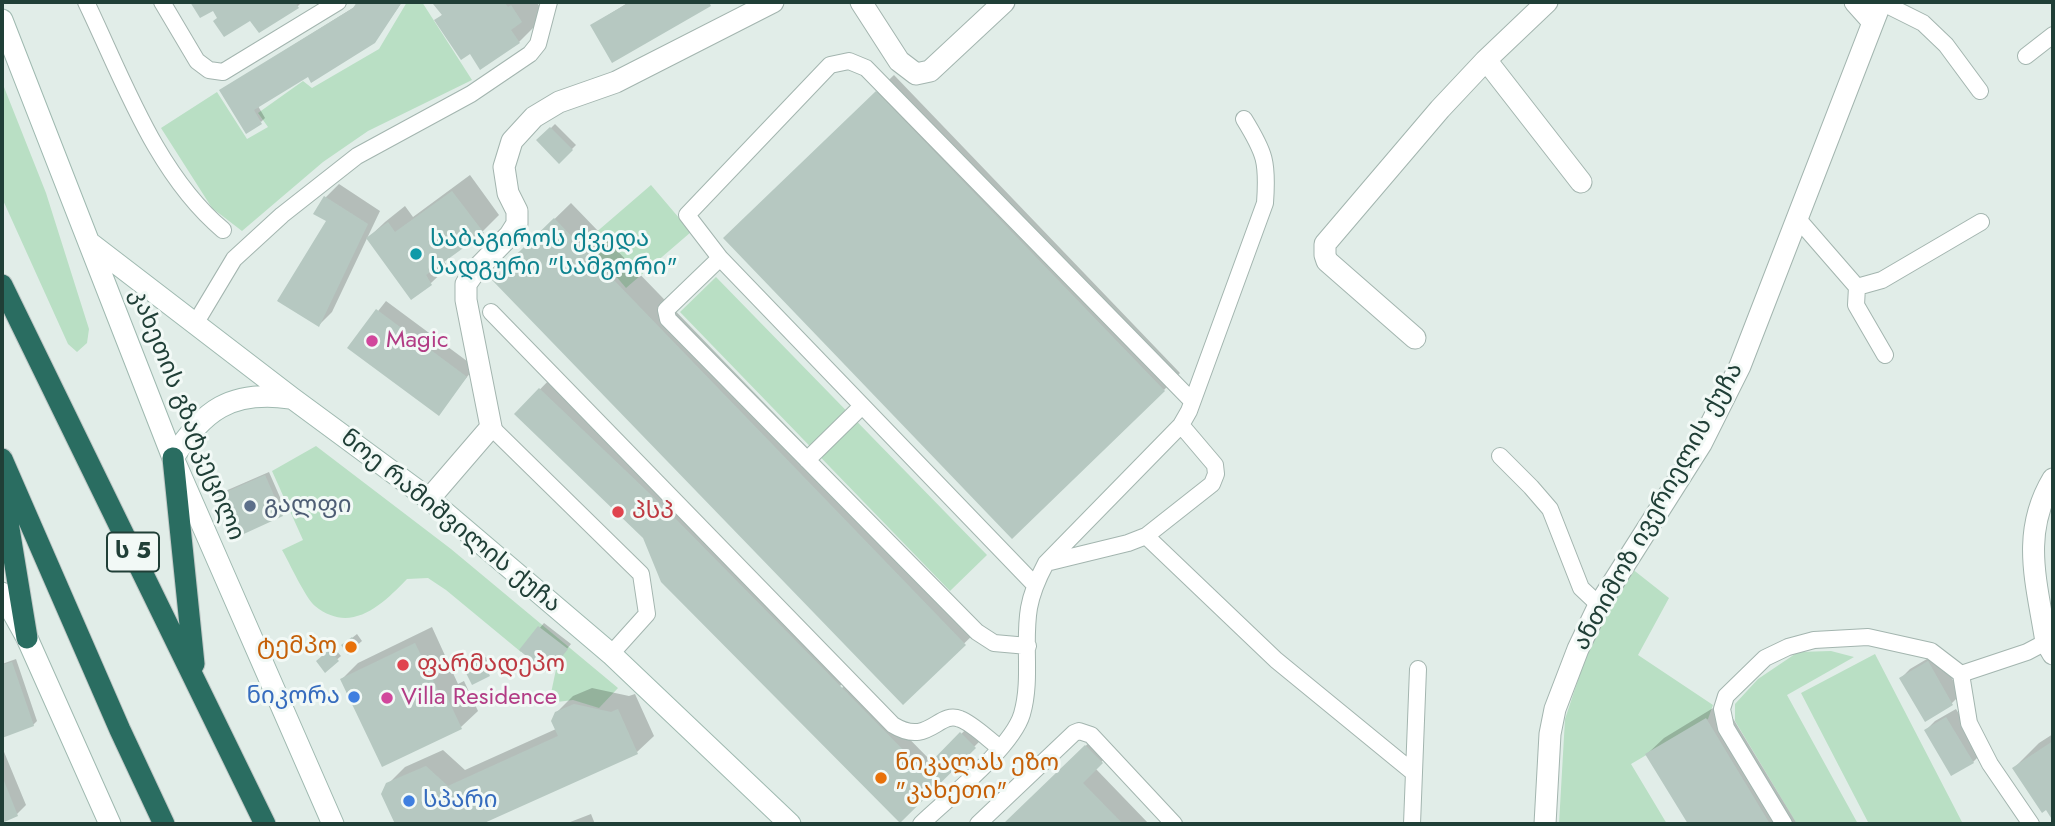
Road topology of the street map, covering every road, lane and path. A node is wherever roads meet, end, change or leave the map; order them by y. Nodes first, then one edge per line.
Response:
1 (86, 2) edge
2 (162, 2) edge
3 (338, 2) edge
4 (549, 2) edge
5 (773, 2) edge
6 (861, 2) edge
7 (1004, 2) edge
8 (1547, 2) edge
9 (1855, 2) edge
10 (1878, 8) edge
11 (2, 20) edge
12 (2053, 35) edge
13 (2026, 56) dead end
14 (1486, 60) junction
15 (1980, 91) dead end
16 (1244, 119) dead end
17 (1581, 182) dead end
18 (1797, 218) junction
19 (1981, 222) dead end
20 (223, 230) dead end
21 (90, 243) junction
22 (720, 258) junction
23 (2, 285) edge
24 (1857, 288) junction
25 (491, 312) dead end
26 (195, 324) junction
27 (1415, 338) dead end
28 (1885, 355) dead end
29 (292, 398) junction
30 (1192, 401) junction
31 (862, 406) junction
32 (1181, 425) junction
33 (491, 427) junction
34 (1500, 456) dead end
35 (173, 458) junction
36 (2, 459) edge
37 (807, 460) junction
38 (2053, 479) edge
39 (2, 486) edge
40 (429, 499) junction
41 (1146, 536) junction
42 (1046, 563) junction
43 (1034, 584) junction
44 (2, 593) edge
45 (1599, 605) junction
46 (27, 638) junction
47 (1028, 646) junction
48 (2050, 648) edge
49 (611, 654) junction
50 (1418, 669) dead end
51 (1961, 674) junction
52 (196, 680) junction
53 (1000, 748) junction
54 (1414, 773) junction
55 (265, 823) edge
56 (110, 824) edge
57 (164, 824) edge
58 (333, 824) edge
59 (790, 824) edge
60 (921, 824) edge
61 (978, 824) edge
62 (1174, 824) edge
63 (1412, 824) edge
64 (1545, 824) edge
65 (1784, 824) edge
66 (2031, 824) edge

1 - 20 lane
2 - 3 lane
4 - 26 lane
5 - 33 street
6 - 7 street
8 - 14 street
9 - 10 street
10 - 15 lane
10 - 18 street, ანთიმოზ ივერიელის ქუჩა
11 - 21 street, კახეთის გზატკეცილი
12 - 13 lane
14 - 17 street
14 - 27 street
16 - 30 lane
18 - 24 lane
18 - 45 street, ანთიმოზ ივერიელის ქუჩა
19 - 24 lane
21 - 26 street, ნოე რამიშვილის ქუჩა
21 - 35 street, კახეთის გზატკეცილი
22 - 30 lane
22 - 31 lane
22 - 37 lane
23 - 52 highway, ს 5
24 - 28 lane
25 - 53 lane
26 - 29 street, ნოე რამიშვილის ქუჩა
29 - 35 street
29 - 40 street, ნოე რამიშვილის ქუჩა
30 - 32 lane
31 - 37 lane
31 - 43 lane
32 - 41 lane
32 - 42 lane
33 - 40 street
33 - 49 lane
34 - 45 lane
35 - 52 highway
35 - 58 street, კახეთის გზატკეცილი
36 - 57 highway
37 - 47 lane
38 - 48 street
39 - 46 highway
40 - 49 street, ნოე რამიშვილის ქუჩა
41 - 42 lane
41 - 54 lane
42 - 43 lane
43 - 47 lane
44 - 46 street
45 - 64 street, ანთიმოზ ივერიელის ქუჩა
46 - 56 street
47 - 53 lane
48 - 51 lane
49 - 59 street, ნოე რამიშვილის ქუჩა
50 - 54 lane
51 - 65 lane
51 - 66 lane
52 - 55 highway, ს 5
53 - 60 lane
54 - 63 lane
61 - 62 lane

